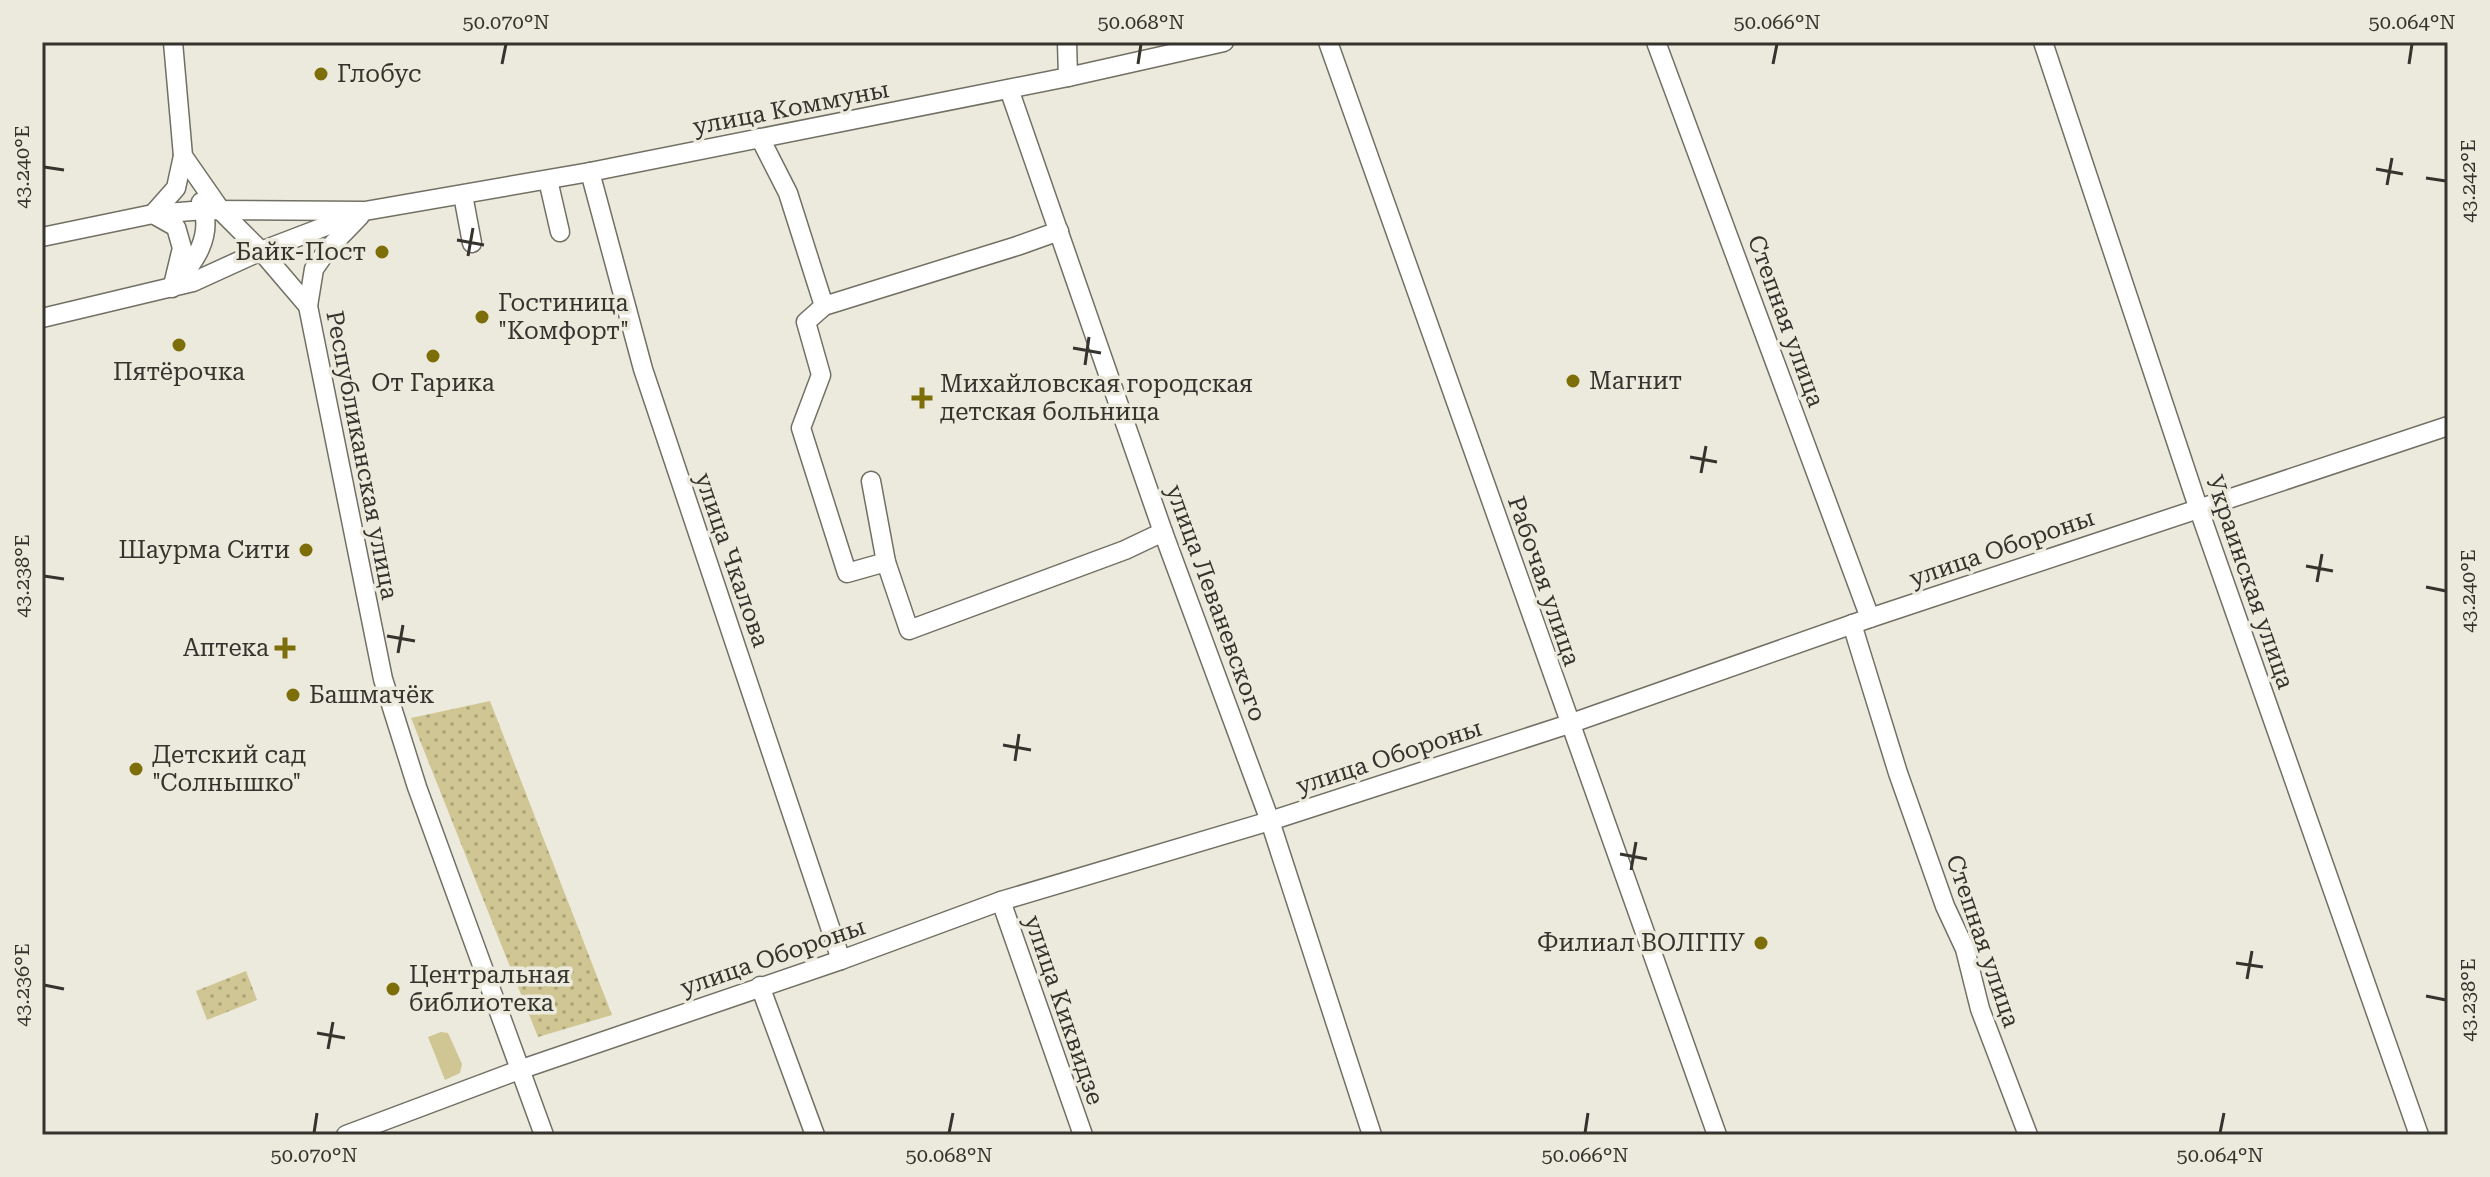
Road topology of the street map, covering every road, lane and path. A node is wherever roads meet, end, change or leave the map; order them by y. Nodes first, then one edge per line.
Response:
1 (173, 42) edge
2 (1067, 42) edge
3 (1224, 42) edge
4 (1328, 42) edge
5 (1656, 42) edge
6 (2043, 42) edge
7 (1068, 77) junction
8 (1009, 89) junction
9 (760, 138) junction
10 (183, 156) junction
11 (590, 172) junction
12 (548, 180) junction
13 (463, 195) junction
14 (213, 211) junction
15 (365, 211) junction
16 (153, 214) junction
17 (1059, 231) junction
18 (560, 232) dead end
19 (42, 237) edge
20 (472, 243) dead end
21 (261, 251) junction
22 (172, 288) junction
23 (308, 306) junction
24 (824, 306) junction
25 (42, 318) edge
26 (2448, 426) edge
27 (871, 481) dead end
28 (2198, 507) junction
29 (1163, 532) junction
30 (886, 562) junction
31 (1870, 618) junction
32 (1852, 624) junction
33 (1569, 724) junction
34 (1270, 821) junction
35 (1001, 901) junction
36 (841, 960) junction
37 (760, 986) junction
38 (519, 1070) junction
39 (346, 1135) edge
40 (544, 1135) edge
41 (815, 1135) edge
42 (1083, 1135) edge
43 (1372, 1135) edge
44 (1717, 1135) edge
45 (2028, 1135) edge
46 (2419, 1135) edge

1 - 10 street, Республиканская улица
2 - 7 street
3 - 7 street, улица Коммуны
4 - 33 street, Рабочая улица
5 - 31 street, Степная улица
6 - 28 street, Украинская улица
7 - 8 street, улица Коммуны
8 - 9 street, улица Коммуны
8 - 17 street, улица Леваневского
9 - 11 street, улица Коммуны
9 - 24 street
10 - 14 street, Республиканская улица
10 - 16 street
11 - 12 street, улица Коммуны
11 - 36 street, улица Чкалова
12 - 13 street, улица Коммуны
12 - 18 street
13 - 15 street, улица Коммуны
13 - 20 street
14 - 15 street, улица Коммуны
14 - 16 street, улица Коммуны
14 - 21 street, Республиканская улица
14 - 22 street
15 - 21 street, улица Коммуны
15 - 23 street
16 - 19 street, улица Коммуны
16 - 22 street
17 - 24 street
17 - 29 street, улица Леваневского
21 - 22 street, улица Коммуны
21 - 23 street, Республиканская улица
22 - 25 street, улица Коммуны
23 - 38 street, Республиканская улица
24 - 30 street
26 - 28 street, улица Обороны
27 - 30 street
28 - 31 street, улица Обороны
28 - 46 street, Украинская улица
29 - 30 street
29 - 34 street, улица Леваневского
31 - 32 street, улица Обороны
32 - 33 street, улица Обороны
32 - 45 street, Степная улица
33 - 34 street, улица Обороны
33 - 44 street, Рабочая улица
34 - 35 street, улица Обороны
34 - 43 street, улица Леваневского
35 - 36 street, улица Обороны
35 - 42 street, улица Киквидзе
36 - 37 street, улица Обороны
37 - 38 street, улица Обороны
37 - 41 street
38 - 39 street, улица Обороны
38 - 40 street, Республиканская улица

